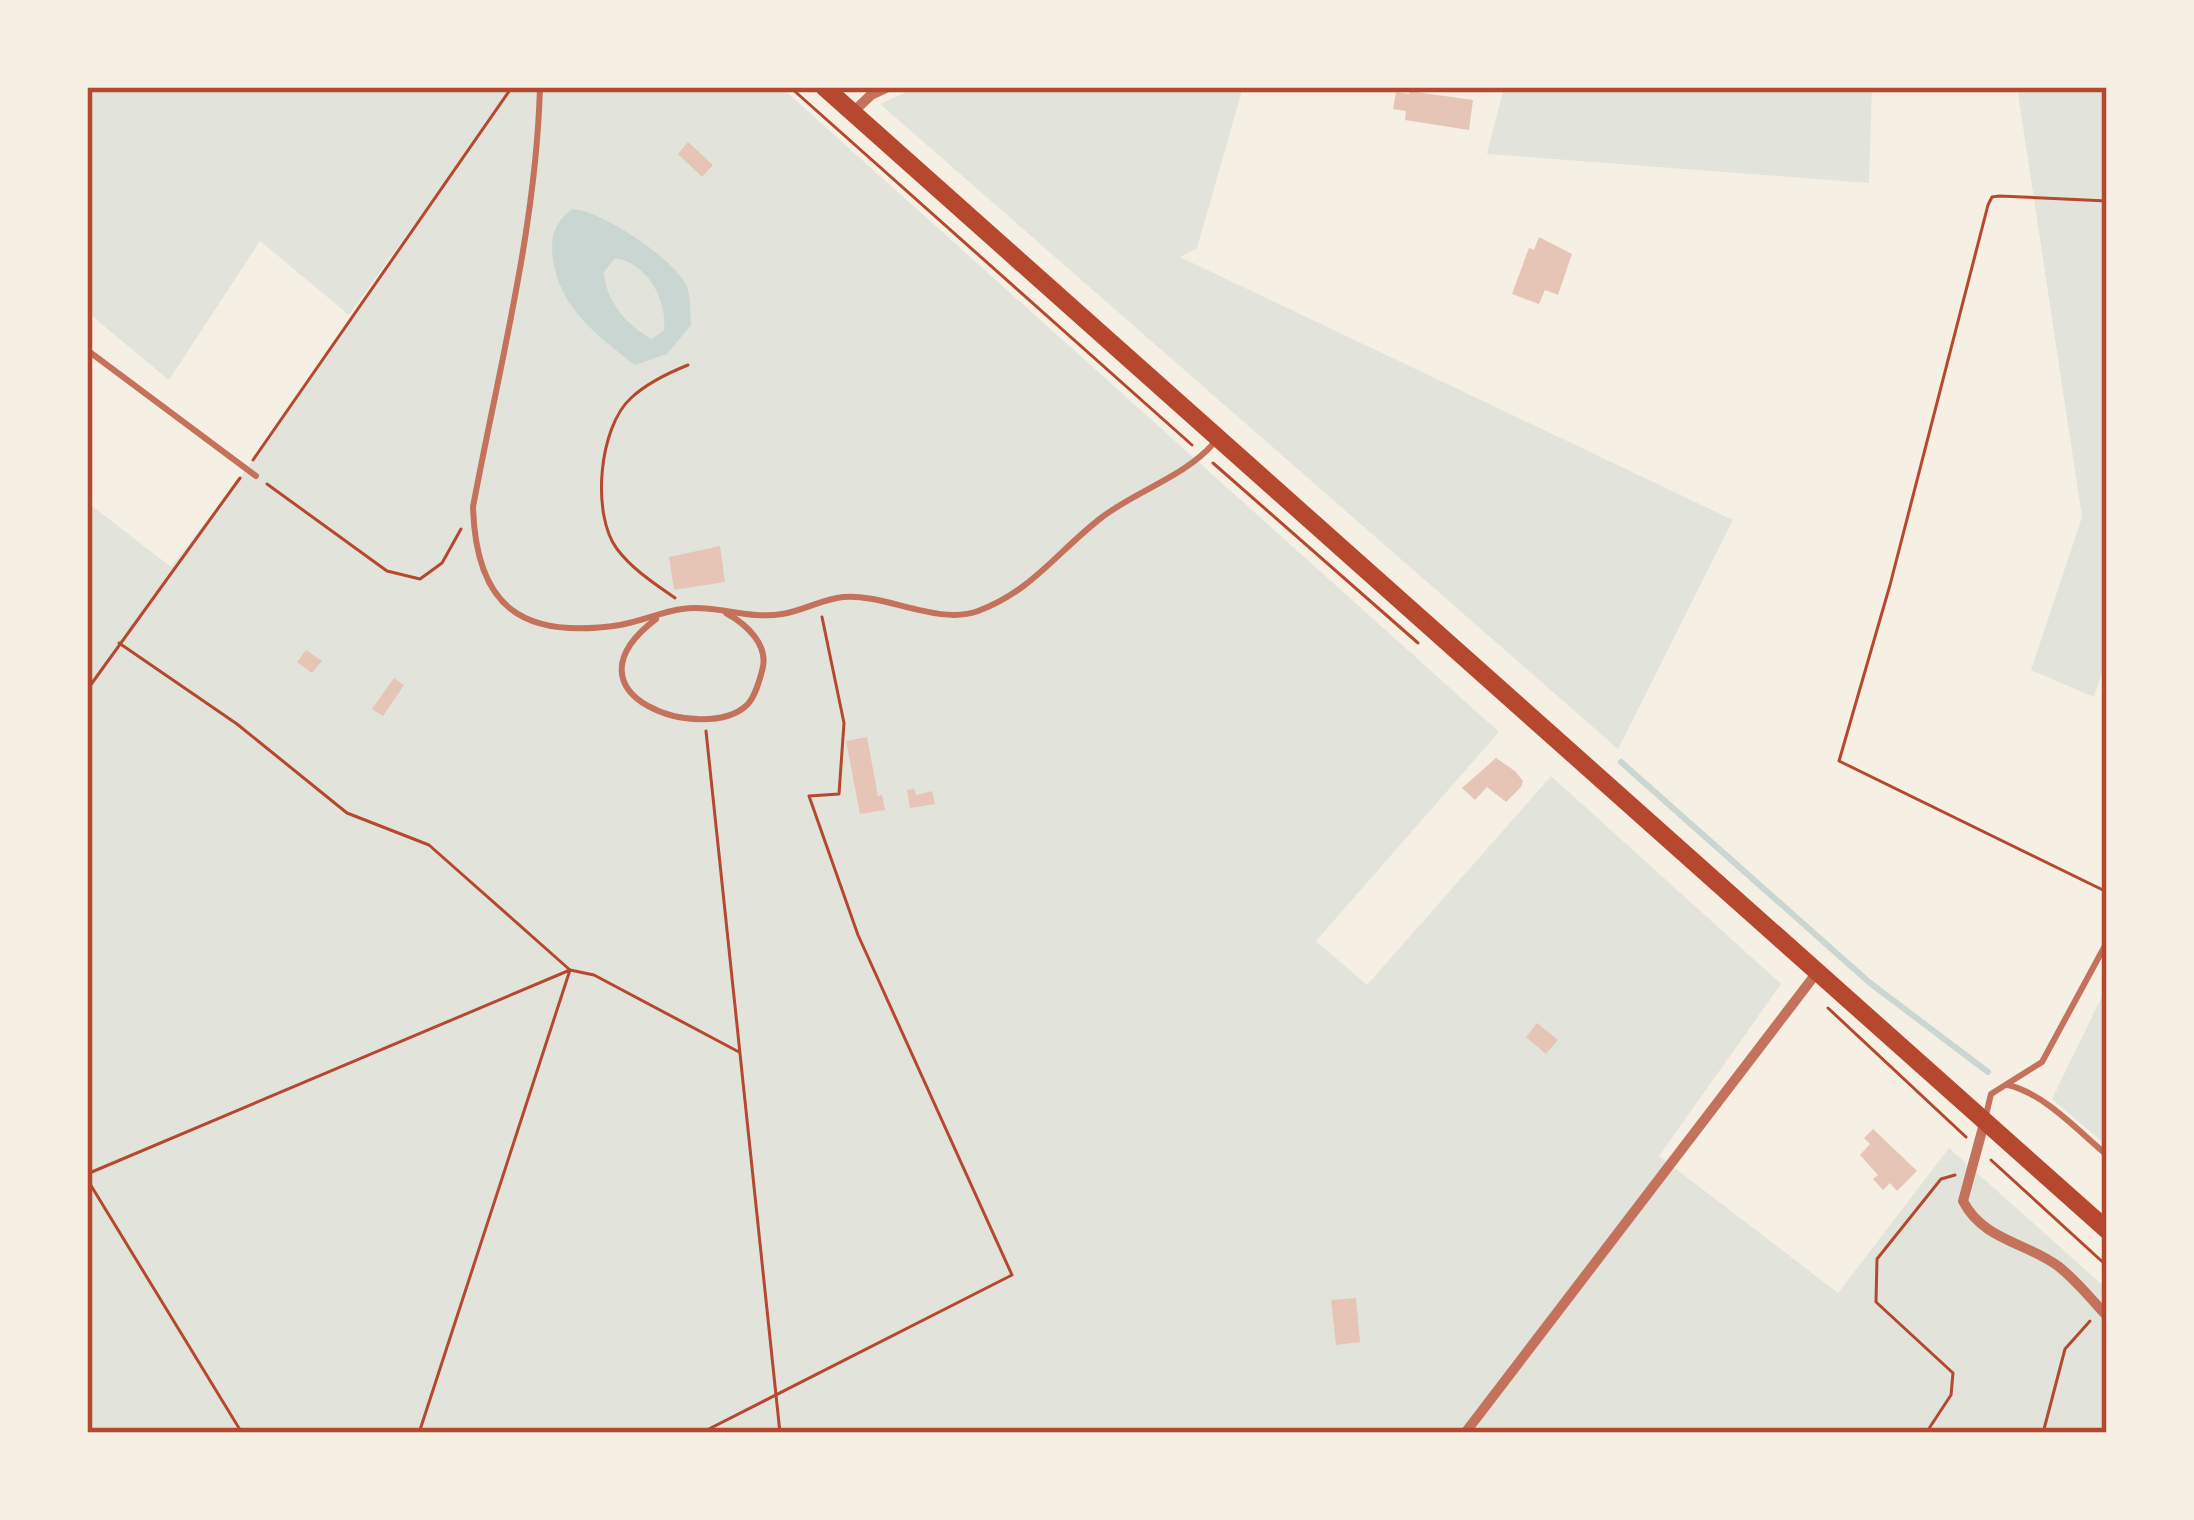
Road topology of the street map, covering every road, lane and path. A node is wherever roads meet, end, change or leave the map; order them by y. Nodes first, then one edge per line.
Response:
1 (512, 87) edge
2 (540, 87) edge
3 (790, 87) edge
4 (824, 87) edge
5 (888, 87) edge
6 (853, 112) junction
7 (2107, 201) edge
8 (87, 350) edge
9 (688, 365) dead end
10 (1210, 447) junction
11 (247, 469) junction
12 (256, 476) joint
13 (473, 507) junction
14 (676, 599) dead end
15 (819, 603) junction
16 (717, 609) junction
17 (659, 617) junction
18 (1417, 642) dead end
19 (119, 644) junction
20 (87, 690) edge
21 (705, 718) junction
22 (2107, 892) edge
23 (2107, 942) edge
24 (570, 970) junction
25 (1812, 979) junction
26 (739, 1052) junction
27 (2008, 1084) junction
28 (1985, 1120) junction
29 (1978, 1148) junction
30 (2107, 1155) edge
31 (1969, 1172) junction
32 (87, 1176) edge
33 (2107, 1230) edge
34 (2107, 1266) edge
35 (2104, 1312) edge
36 (776, 1392) junction
37 (242, 1433) edge
38 (418, 1433) edge
39 (701, 1433) edge
40 (781, 1433) edge
41 (1465, 1433) edge
42 (1926, 1433) edge
43 (2043, 1433) edge

1 - 11 path
2 - 13 lane
3 - 10 path
4 - 6 main road
5 - 6 street
6 - 10 main road
7 - 22 path
8 - 11 lane
9 - 14 path
10 - 15 lane
10 - 18 path
10 - 25 main road
11 - 12 lane
11 - 19 path
12 - 13 path
13 - 17 lane
15 - 16 lane
15 - 36 path
16 - 17 lane
16 - 21 lane
17 - 21 lane
19 - 20 path
19 - 24 path
21 - 26 path
23 - 27 lane
24 - 26 path
24 - 32 path
24 - 38 path
25 - 28 main road
25 - 29 path
25 - 41 street
26 - 36 path
27 - 28 lane
27 - 30 lane
28 - 29 street
28 - 33 main road
29 - 31 street
29 - 34 path
31 - 35 street
31 - 42 path
32 - 37 path
35 - 43 path
36 - 39 path
36 - 40 path

